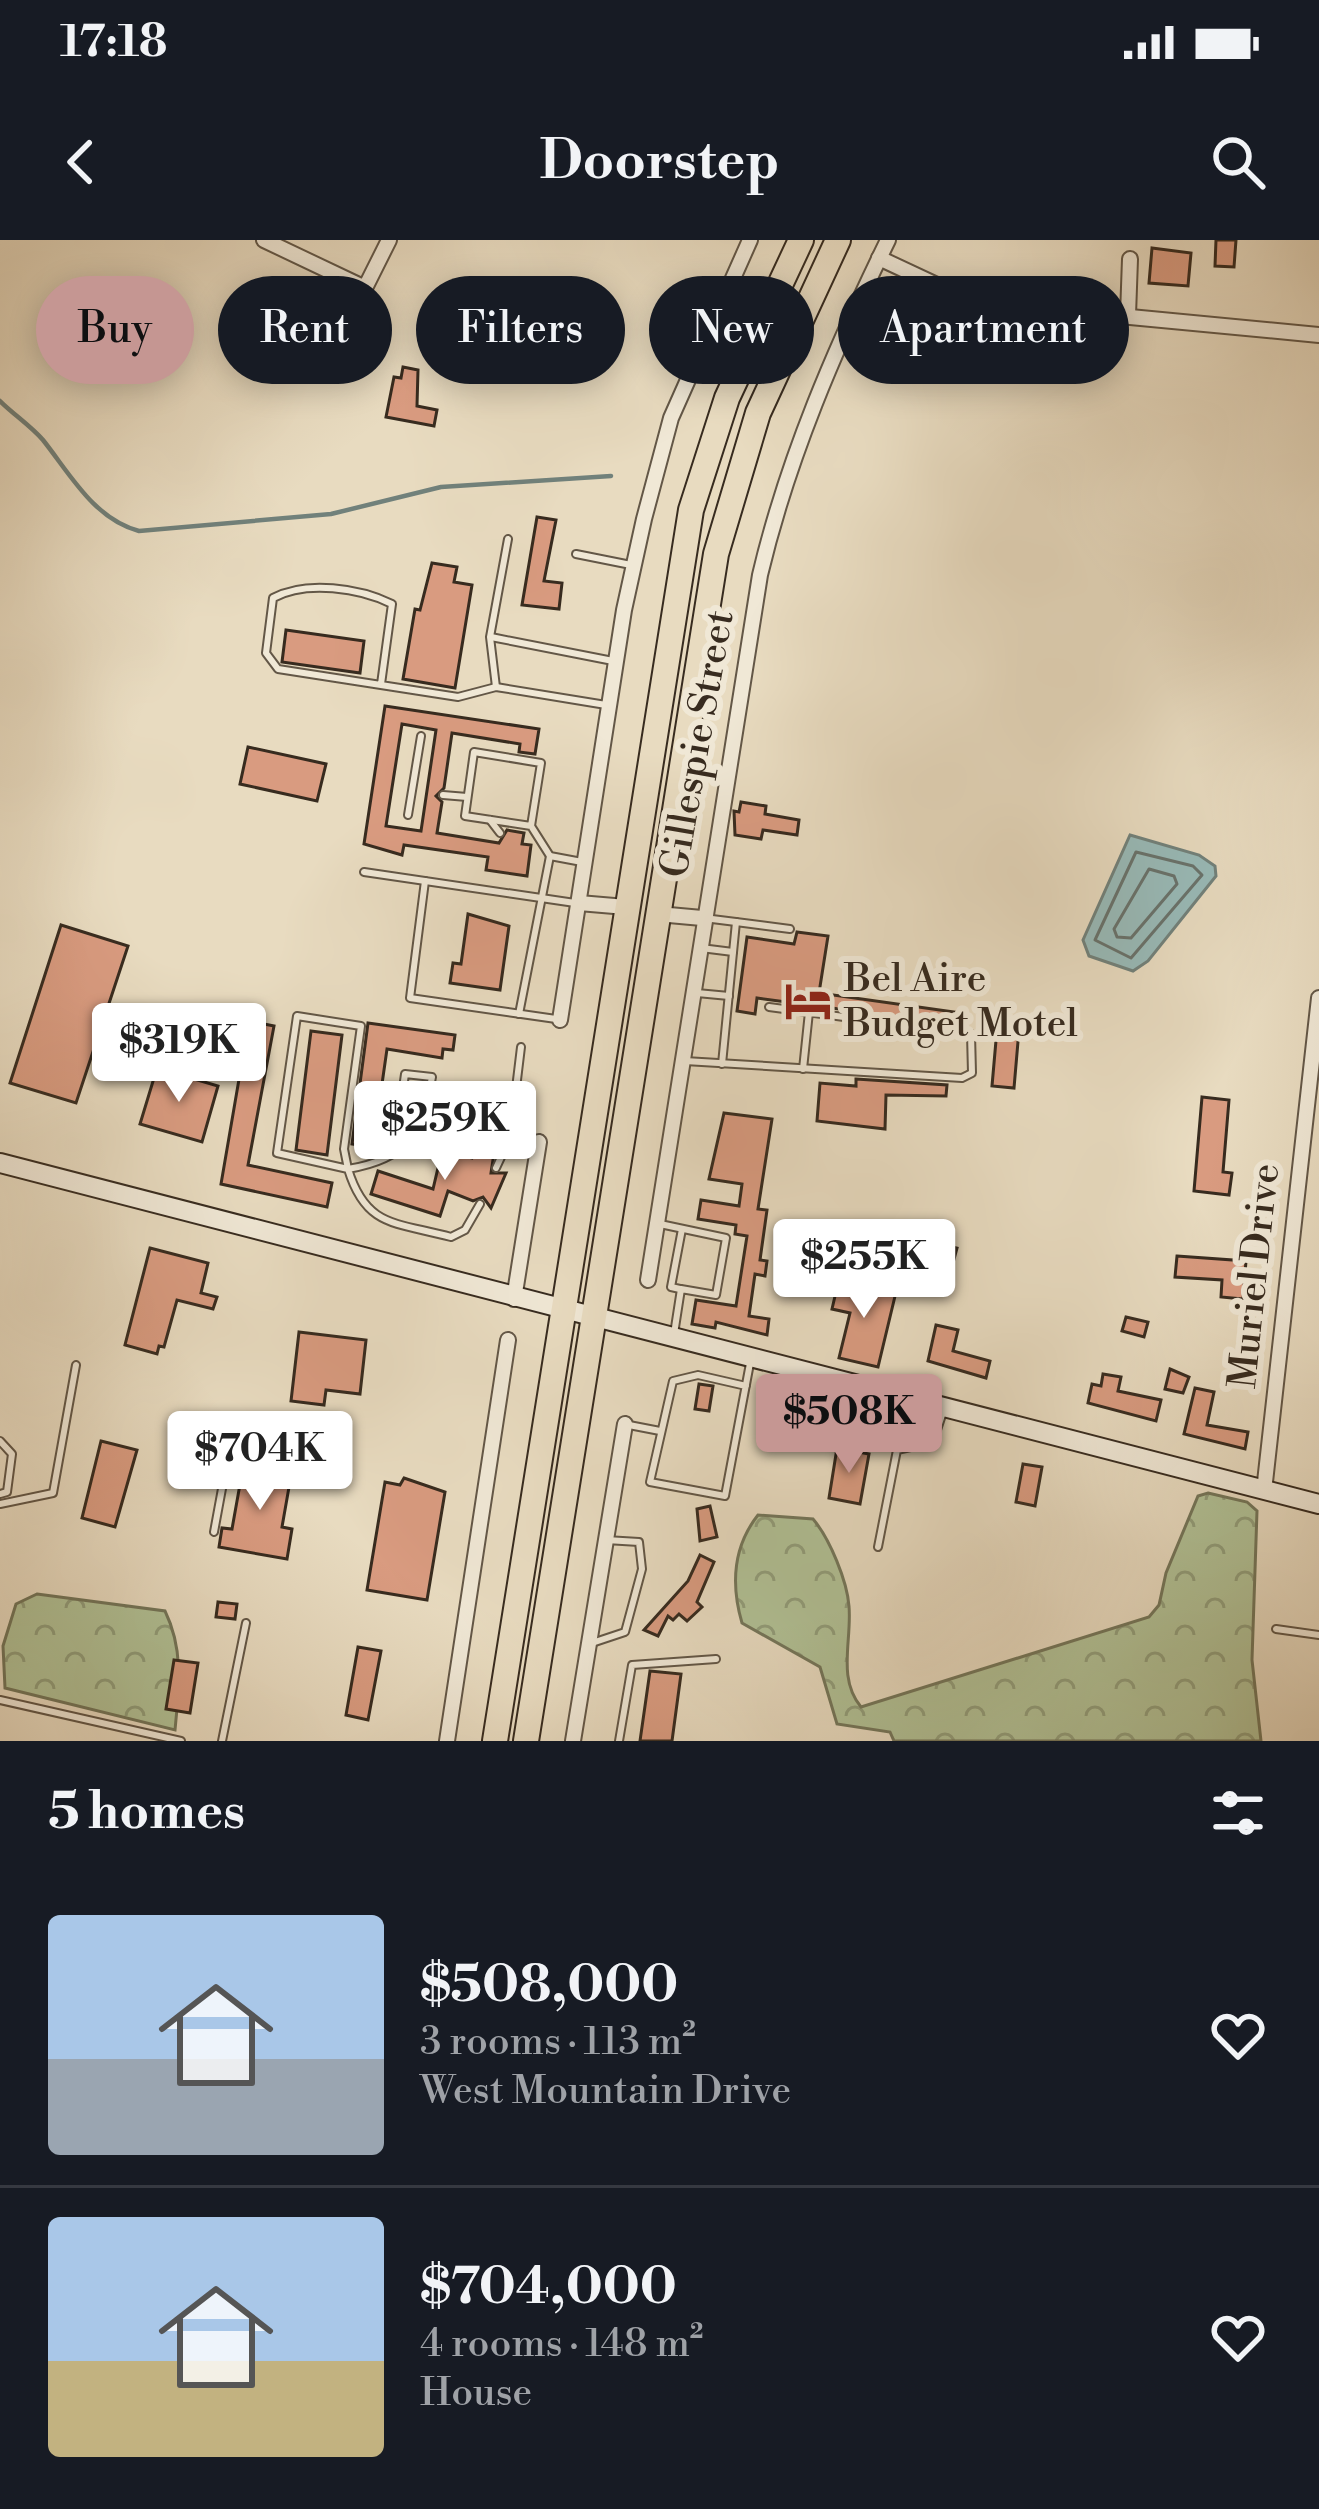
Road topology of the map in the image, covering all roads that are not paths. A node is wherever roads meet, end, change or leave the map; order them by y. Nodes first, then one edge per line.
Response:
1 (264, 240) edge
2 (388, 240) edge
3 (750, 240) edge
4 (801, 240) edge
5 (838, 240) edge
6 (888, 240) edge
7 (879, 259) junction
8 (1130, 259) dead end
9 (916, 276) edge
10 (1129, 278) edge
11 (1129, 315) edge
12 (1319, 335) edge
13 (508, 539) dead end
14 (575, 554) dead end
15 (634, 566) junction
16 (490, 637) junction
17 (616, 661) junction
18 (381, 684) junction
19 (496, 687) junction
20 (610, 705) junction
21 (421, 736) dead end
22 (412, 789) junction
23 (427, 792) dead end
24 (443, 795) dead end
25 (467, 797) junction
26 (408, 814) dead end
27 (490, 820) junction
28 (533, 829) junction
29 (500, 833) dead end
30 (524, 837) dead end
31 (550, 856) junction
32 (585, 862) junction
33 (364, 872) dead end
34 (425, 881) junction
35 (540, 898) junction
36 (579, 903) junction
37 (626, 907) junction
38 (658, 914) junction
39 (702, 918) junction
40 (736, 922) junction
41 (790, 929) dead end
42 (698, 947) junction
43 (733, 952) junction
44 (692, 992) junction
45 (729, 996) junction
46 (1319, 998) edge
47 (769, 1006) dead end
48 (809, 1012) junction
49 (519, 1014) junction
50 (560, 1020) joint
51 (520, 1047) dead end
52 (681, 1061) junction
53 (722, 1064) junction
54 (803, 1069) junction
55 (510, 1138) junction
56 (539, 1142) joint
57 (394, 1152) junction
58 (618, 1160) junction
59 (0, 1163) edge
60 (496, 1168) dead end
61 (348, 1169) junction
62 (480, 1204) dead end
63 (657, 1223) junction
64 (682, 1229) junction
65 (648, 1280) dead end
66 (681, 1289) junction
67 (514, 1299) junction
68 (565, 1310) junction
69 (593, 1315) junction
70 (674, 1334) junction
71 (508, 1340) dead end
72 (752, 1355) junction
73 (76, 1365) dead end
74 (746, 1386) junction
75 (945, 1406) junction
76 (625, 1424) joint
77 (841, 1426) dead end
78 (233, 1429) dead end
79 (660, 1431) junction
80 (0, 1441) edge
81 (897, 1450) junction
82 (1264, 1491) junction
83 (0, 1494) edge
84 (0, 1504) edge
85 (1319, 1504) edge
86 (214, 1532) dead end
87 (606, 1540) junction
88 (878, 1547) dead end
89 (246, 1623) dead end
90 (1276, 1629) dead end
91 (1319, 1635) edge
92 (589, 1644) junction
93 (716, 1659) dead end
94 (0, 1700) edge
95 (501, 1700) junction
96 (181, 1741) edge
97 (222, 1741) edge
98 (447, 1741) edge
99 (494, 1741) edge
100 (510, 1741) edge
101 (526, 1741) edge
102 (573, 1741) edge
103 (620, 1741) edge

1 - 2 street
3 - 15 street
4 - 37 highway
5 - 38 highway
6 - 7 street, Gillespie Street
7 - 9 street
7 - 39 street, Gillespie Street
8 - 10 street
11 - 12 street
13 - 16 lane
14 - 15 lane
15 - 17 street
16 - 17 lane
16 - 19 lane
17 - 20 street
18 - 18 lane
18 - 19 lane
19 - 20 lane
20 - 32 street
21 - 22 lane
22 - 23 lane
22 - 26 lane
24 - 25 lane
25 - 27 lane
25 - 28 lane
27 - 28 lane
27 - 29 lane
28 - 30 lane
28 - 31 lane
31 - 32 lane
31 - 35 lane
32 - 36 street
33 - 34 lane
34 - 35 lane
34 - 49 lane
35 - 36 lane
35 - 49 lane
36 - 37 street
36 - 50 street
37 - 58 highway
37 - 68 highway
38 - 39 street
38 - 58 highway
39 - 40 lane
39 - 42 street, Gillespie Street
40 - 41 lane
40 - 43 lane
42 - 43 lane
42 - 44 street, Gillespie Street
43 - 45 lane
44 - 45 lane
44 - 52 street, Gillespie Street
45 - 53 lane
46 - 82 street, Muriel Drive
47 - 48 lane
48 - 54 lane
48 - 54 lane
49 - 50 lane
51 - 55 lane
52 - 53 lane
52 - 63 street, Gillespie Street
53 - 54 lane
55 - 56 lane
55 - 60 lane
56 - 67 street
57 - 57 lane
57 - 61 lane
58 - 69 highway
59 - 67 street
61 - 61 lane
61 - 62 lane
63 - 64 lane
63 - 65 street, Gillespie Street
64 - 66 lane
64 - 66 lane
66 - 70 lane
67 - 68 street
68 - 69 street
68 - 95 highway
69 - 70 street
69 - 101 highway
70 - 72 street
71 - 98 street
72 - 74 lane
72 - 75 street
73 - 84 lane
74 - 79 lane
74 - 79 lane
75 - 81 lane
75 - 82 street
76 - 79 lane
76 - 87 street
77 - 81 lane
78 - 86 lane
80 - 83 lane
81 - 88 lane
82 - 85 street
87 - 92 street
87 - 92 lane
89 - 97 lane
90 - 91 lane
92 - 102 street
93 - 103 lane
94 - 96 lane
95 - 99 highway
95 - 100 highway

